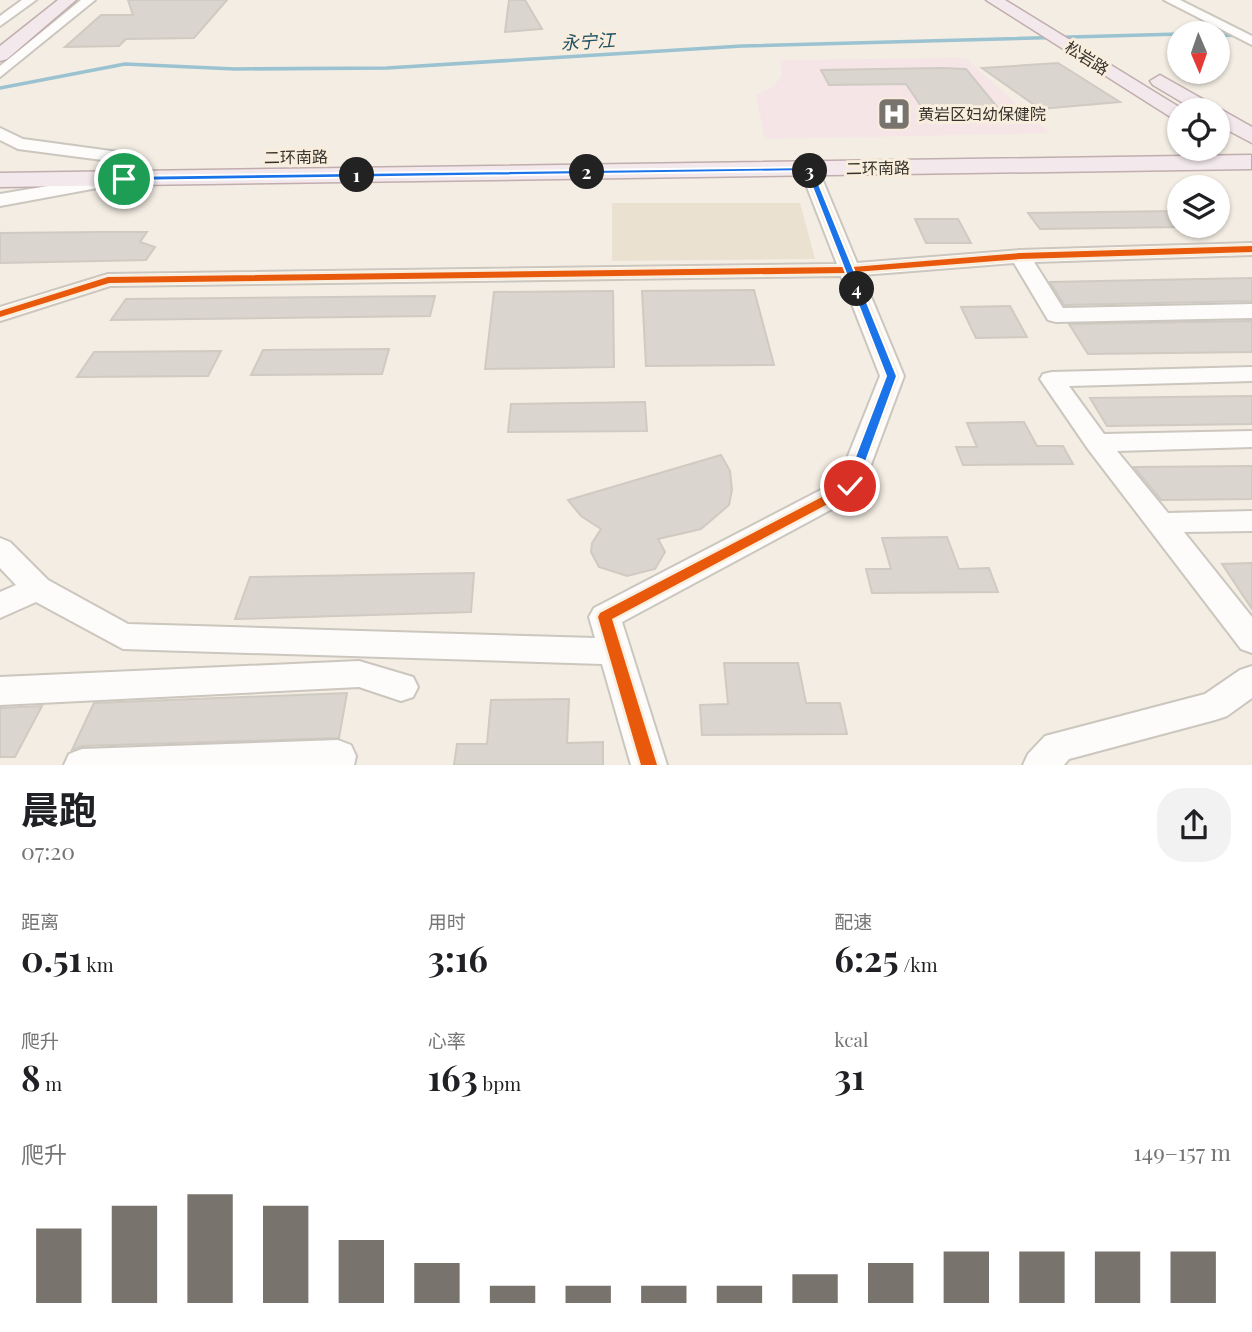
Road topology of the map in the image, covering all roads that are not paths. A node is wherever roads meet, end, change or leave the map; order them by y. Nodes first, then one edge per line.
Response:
1 (30, 0) edge
2 (46, 0) edge
3 (68, 0) edge
4 (89, 0) edge
5 (994, 0) edge
6 (1023, 0) edge
7 (1170, 0) edge
8 (0, 22) edge
9 (1064, 33) junction
10 (0, 35) edge
11 (1245, 37) edge
12 (0, 55) edge
13 (0, 74) edge
14 (1189, 98) edge
15 (1167, 108) edge
16 (1230, 123) edge
17 (0, 134) edge
18 (1252, 136) edge
19 (1167, 145) edge
20 (1230, 149) edge
21 (0, 161) edge
22 (1252, 162) edge
23 (129, 169) junction
24 (809, 169) junction
25 (0, 180) edge
26 (0, 200) edge
27 (1252, 249) edge
28 (1020, 256) junction
29 (850, 270) junction
30 (1252, 311) edge
31 (0, 314) edge
32 (1252, 374) edge
33 (1252, 439) edge
34 (1097, 443) junction
35 (1252, 521) edge
36 (1161, 523) junction
37 (0, 549) edge
38 (37, 588) junction
39 (0, 606) edge
40 (1252, 640) edge
41 (614, 651) junction
42 (1252, 680) edge
43 (401, 687) dead end
44 (0, 691) edge
45 (100, 765) edge
46 (336, 765) edge
47 (649, 765) edge
48 (1041, 765) edge

1 - 8 street
2 - 10 main road
3 - 12 main road
4 - 13 street
5 - 9 main road, 松岩路
6 - 9 main road, 松岩路
7 - 11 street
9 - 14 main road, 松岩路
9 - 15 main road, 松岩路
16 - 18 main road
17 - 23 street
19 - 23 main road, 二环南路
20 - 22 main road
21 - 23 main road, 二环南路
22 - 24 main road, 二环南路
23 - 24 main road, 二环南路
23 - 25 main road, 二环南路
23 - 26 street
24 - 29 street
27 - 28 street
28 - 29 street
28 - 30 street
29 - 31 street
29 - 41 street
32 - 34 street
33 - 34 street
34 - 36 street
35 - 36 street
36 - 40 street
37 - 38 street
38 - 39 street
38 - 41 street
41 - 47 street
42 - 48 street
43 - 44 street
45 - 46 street

